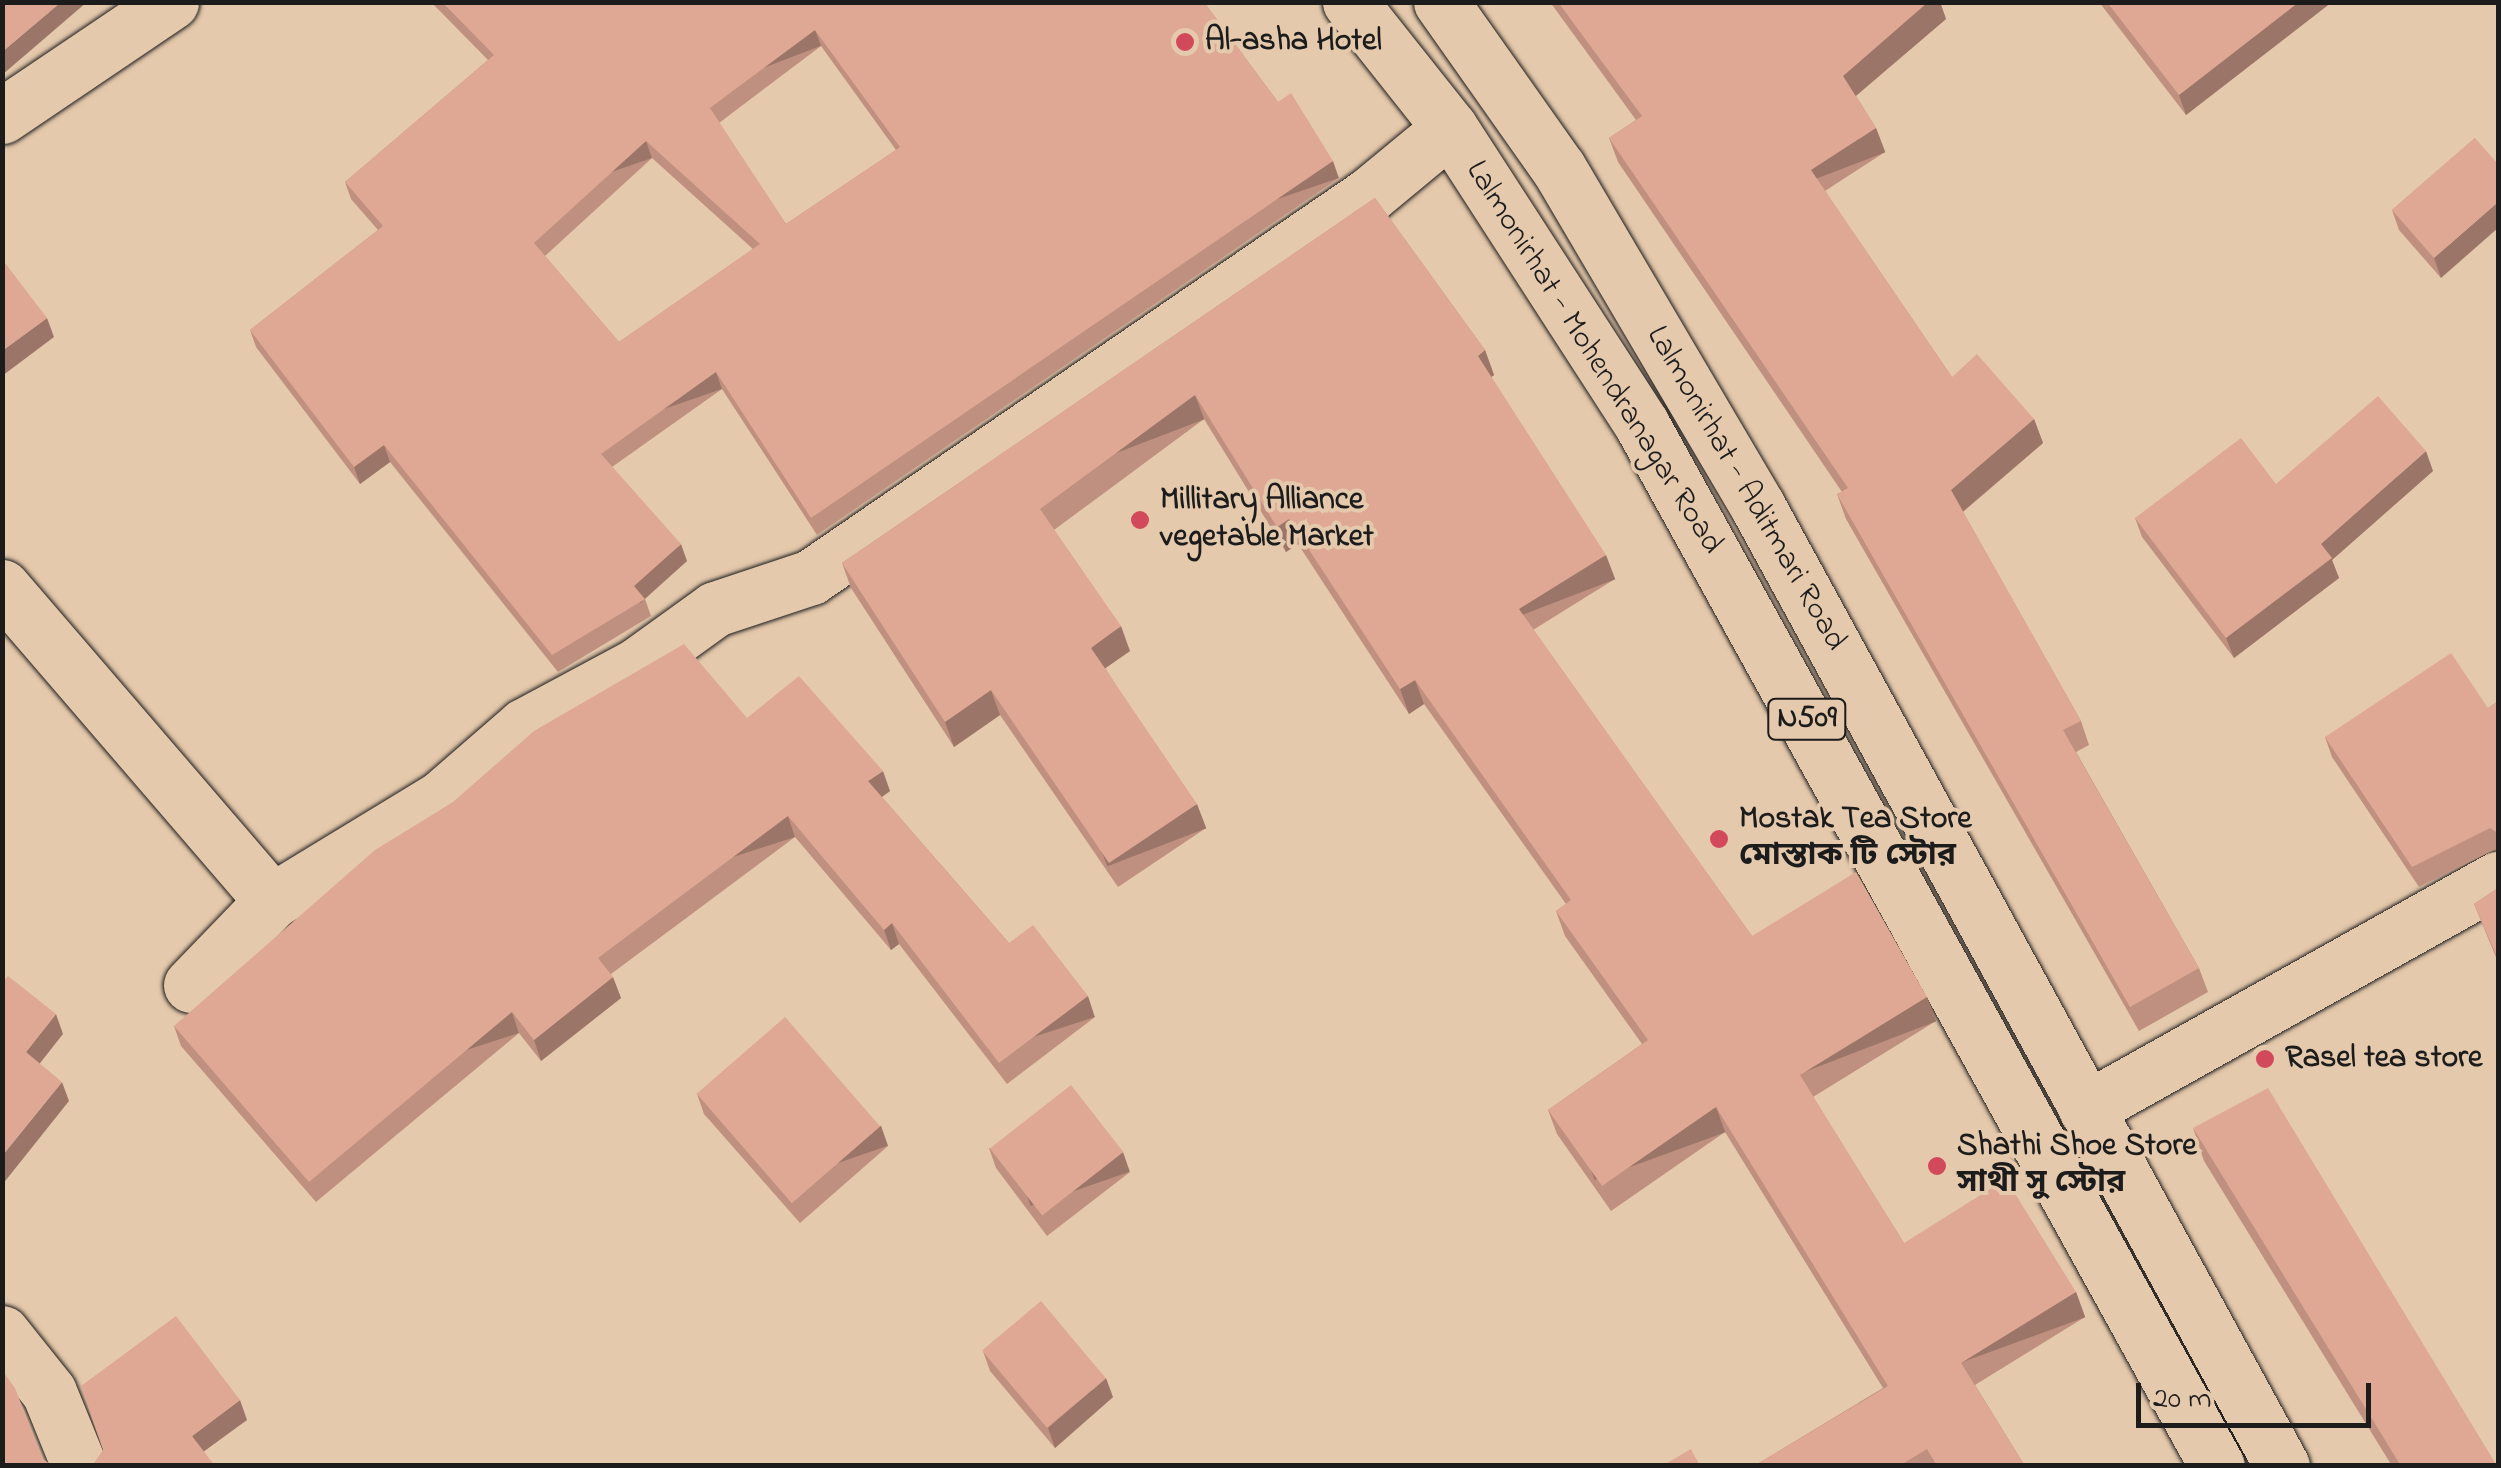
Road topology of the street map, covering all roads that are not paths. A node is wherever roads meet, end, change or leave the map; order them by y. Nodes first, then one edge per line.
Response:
1 (170, 2) edge
2 (1350, 2) edge
3 (1441, 2) edge
4 (2, 116) edge
5 (1450, 128) junction
6 (2, 587) edge
7 (2498, 879) edge
8 (272, 901) junction
9 (191, 985) dead end
10 (2086, 1108) junction
11 (2, 1333) edge
12 (79, 1466) edge
13 (2217, 1466) edge
14 (2282, 1466) edge

1 - 4 main road
2 - 5 main road, Lalmonirhat - Mohendranagar Road / N509
3 - 10 main road, Lalmonirhat - Aditmari Road / N509
5 - 8 main road
5 - 13 main road, Lalmonirhat - Mohendranagar Road / N509
6 - 8 main road
7 - 10 main road
8 - 9 main road
10 - 14 main road, Lalmonirhat - Aditmari Road / N509
11 - 12 main road

